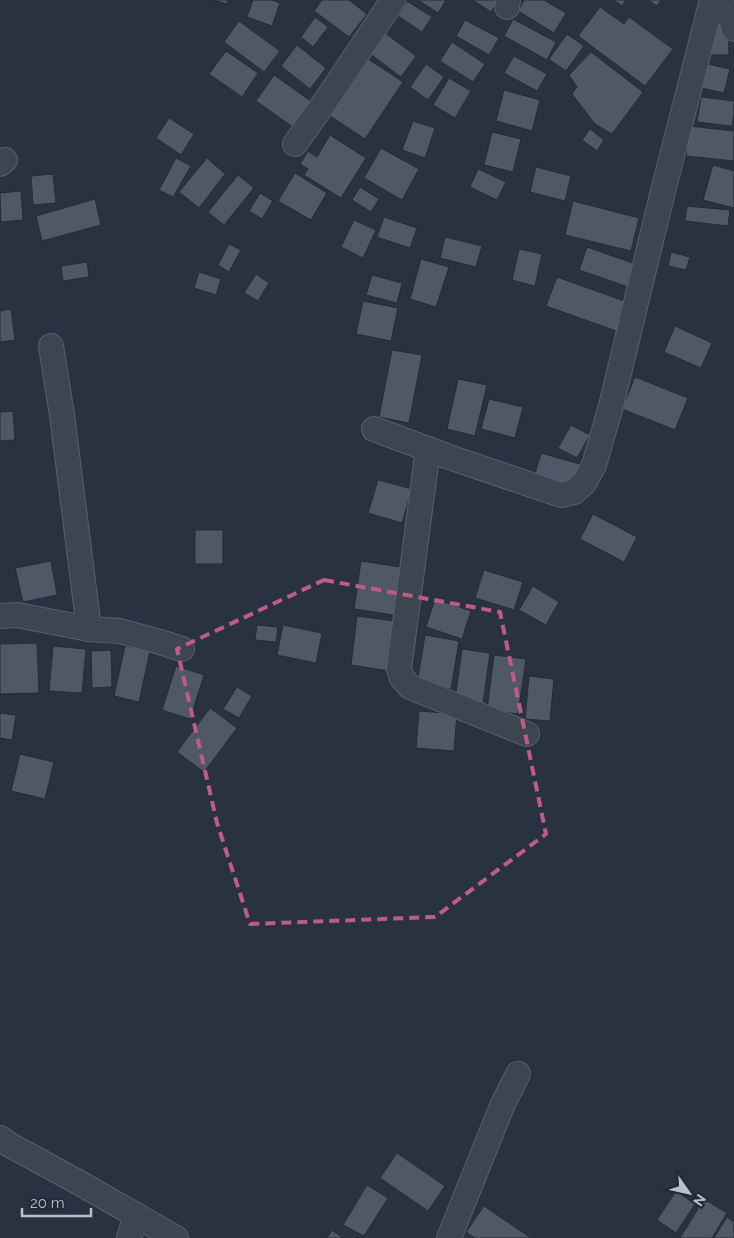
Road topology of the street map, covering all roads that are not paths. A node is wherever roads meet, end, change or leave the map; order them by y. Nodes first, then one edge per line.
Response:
1 (393, 0) edge
2 (712, 0) edge
3 (719, 0) edge
4 (734, 29) edge
5 (294, 144) dead end
6 (51, 346) dead end
7 (374, 429) dead end
8 (428, 449) junction
9 (0, 616) edge
10 (89, 629) junction
11 (182, 649) dead end
12 (527, 734) dead end
13 (518, 1074) dead end
14 (0, 1138) edge
15 (136, 1215) junction
16 (129, 1238) edge
17 (176, 1238) edge
18 (449, 1238) edge

1 - 5 street
2 - 8 street
3 - 4 street
6 - 10 street
7 - 8 street
8 - 12 street
9 - 10 street
10 - 11 street
13 - 18 street
14 - 15 street
15 - 16 street
15 - 17 street

